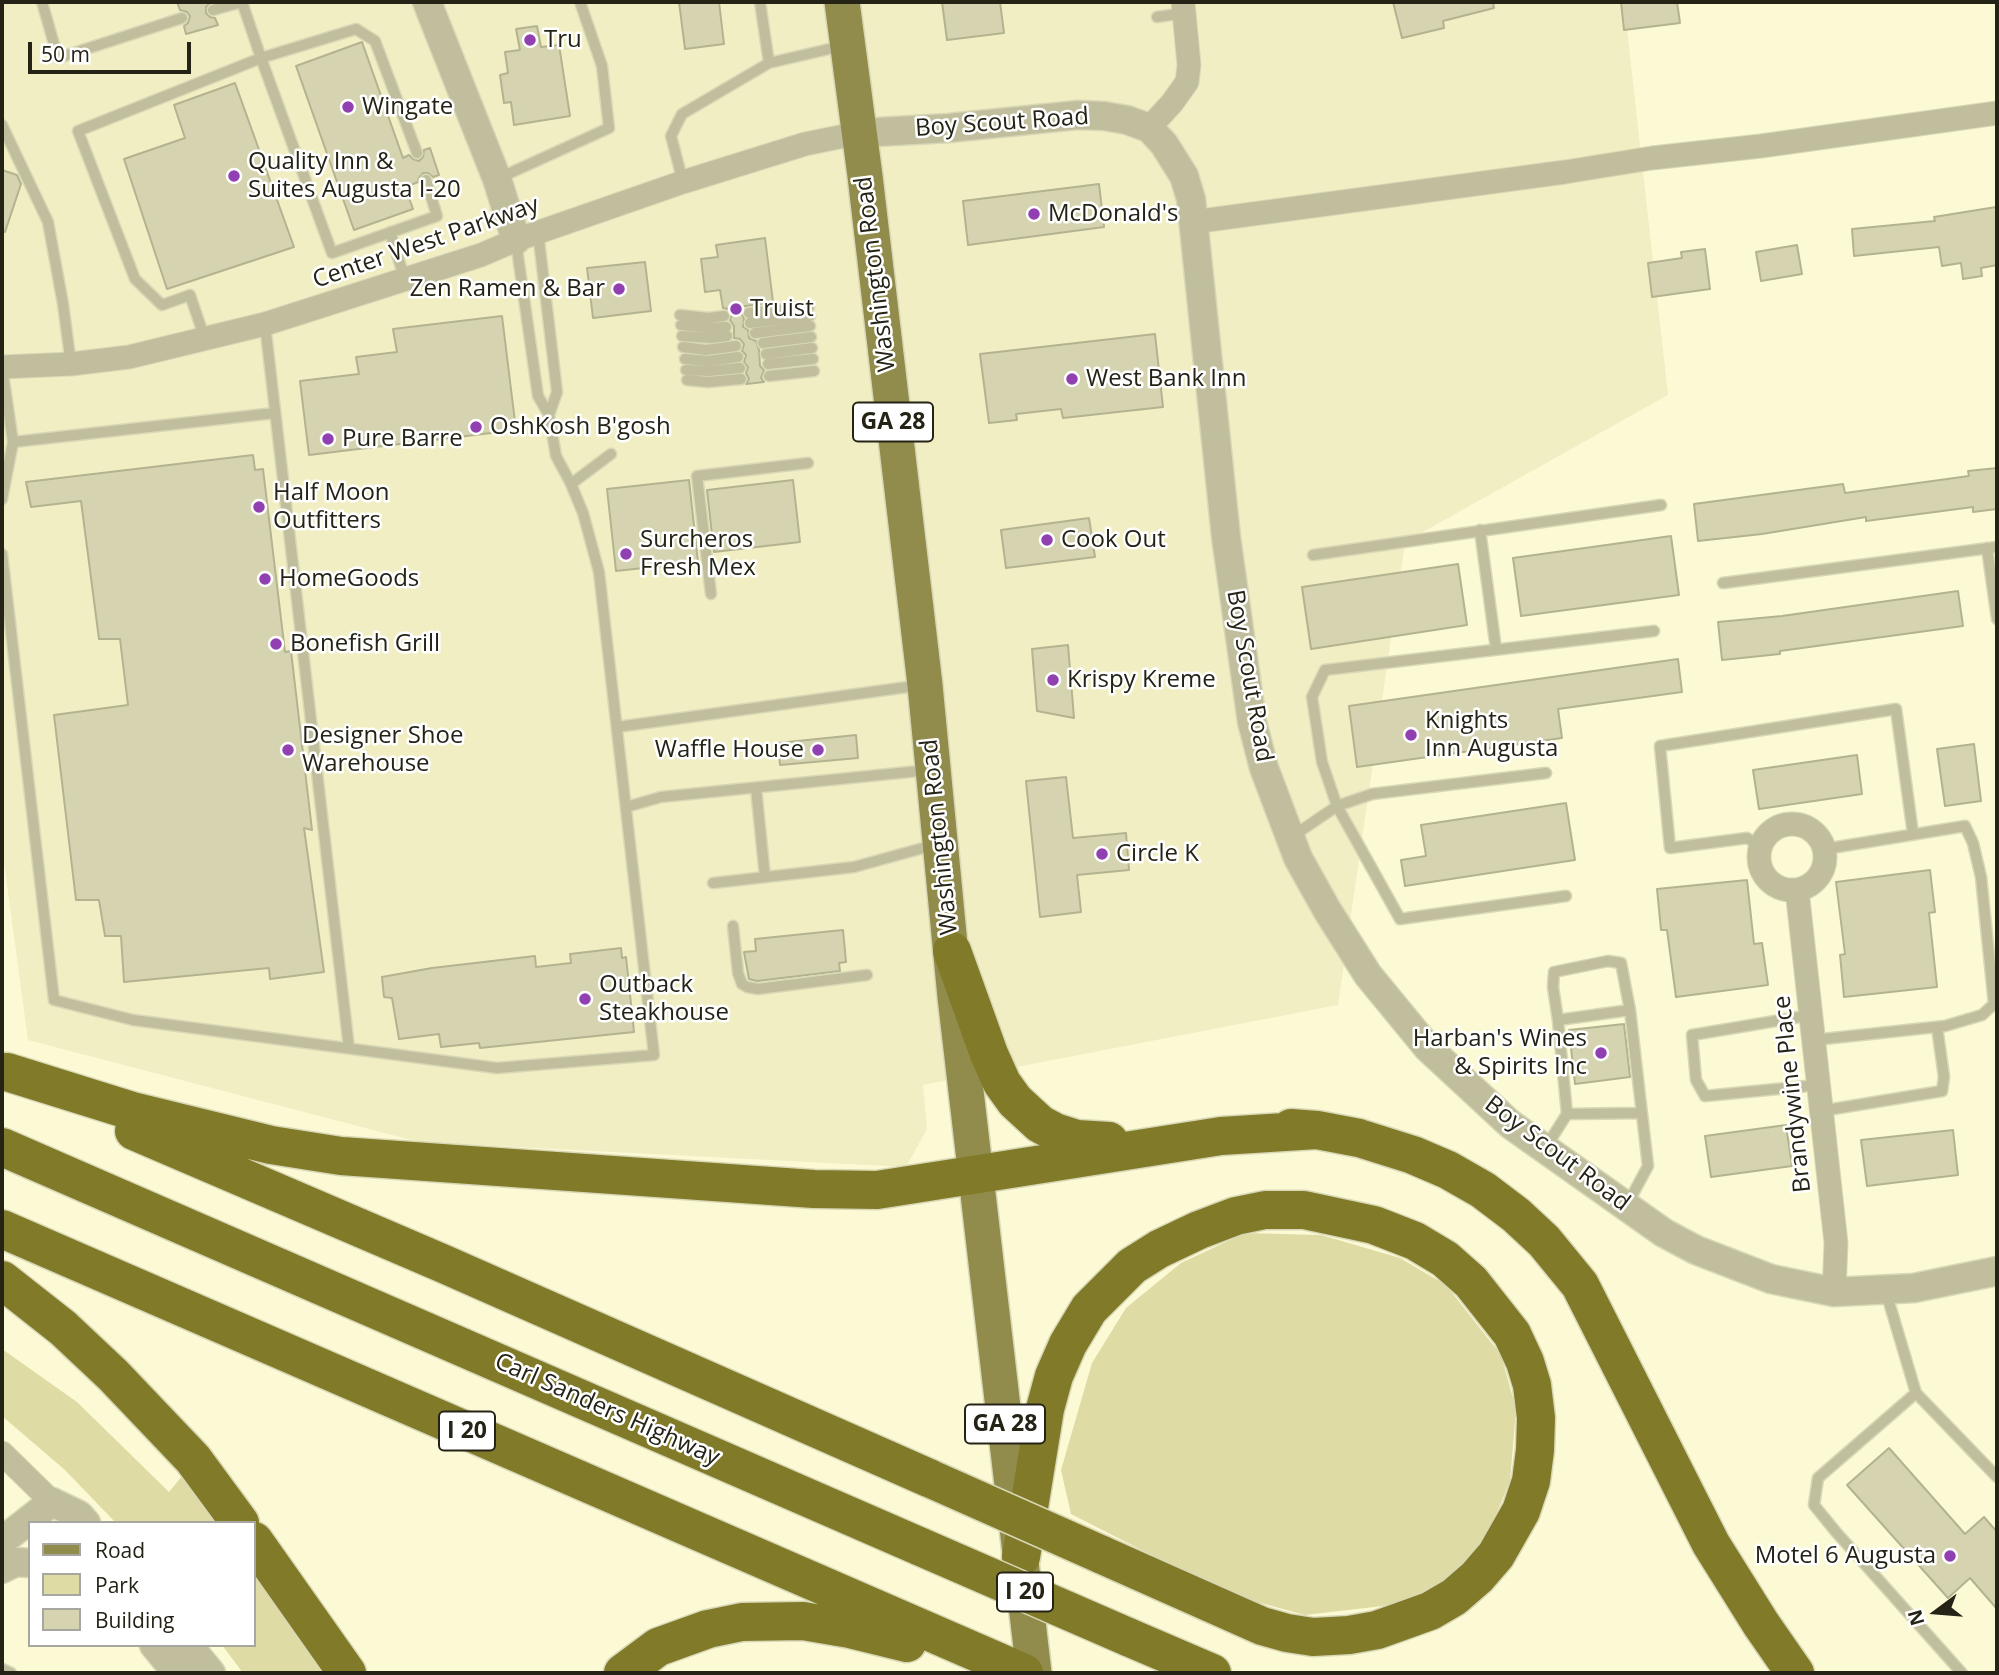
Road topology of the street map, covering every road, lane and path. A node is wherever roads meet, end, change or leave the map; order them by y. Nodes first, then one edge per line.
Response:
1 (42, 2) edge
2 (242, 2) edge
3 (427, 2) edge
4 (580, 2) edge
5 (760, 2) edge
6 (842, 2) edge
7 (1184, 7) edge
8 (213, 10) dead end
9 (1157, 17) dead end
10 (182, 18) dead end
11 (847, 45) junction
12 (261, 58) junction
13 (769, 63) junction
14 (1997, 113) edge
15 (2, 125) edge
16 (1149, 128) junction
17 (859, 133) junction
18 (417, 153) dead end
19 (496, 179) junction
20 (426, 180) dead end
21 (683, 181) junction
22 (1193, 222) junction
23 (390, 232) junction
24 (527, 236) junction
25 (405, 279) junction
26 (265, 324) junction
27 (811, 332) junction
28 (205, 339) junction
29 (683, 347) junction
30 (766, 359) junction
31 (71, 364) junction
32 (2, 367) edge
33 (814, 371) dead end
34 (275, 413) junction
35 (549, 415) junction
36 (13, 442) junction
37 (611, 454) dead end
38 (808, 463) dead end
39 (571, 484) junction
40 (2, 499) edge
41 (1661, 505) dead end
42 (1480, 530) junction
43 (1992, 547) edge
44 (2, 554) edge
45 (1312, 555) dead end
46 (1723, 583) dead end
47 (711, 594) dead end
48 (1997, 619) edge
49 (1654, 631) dead end
50 (1496, 649) junction
51 (925, 685) junction
52 (617, 727) junction
53 (932, 769) junction
54 (1546, 773) dead end
55 (756, 788) junction
56 (1337, 806) junction
57 (626, 807) junction
58 (1913, 834) junction
59 (1290, 837) junction
60 (940, 844) junction
61 (1762, 847) junction
62 (1825, 849) junction
63 (765, 877) junction
64 (713, 883) dead end
65 (1797, 890) junction
66 (1566, 896) dead end
67 (733, 926) dead end
68 (952, 951) junction
69 (867, 975) dead end
70 (1630, 1010) junction
71 (1811, 1015) junction
72 (1558, 1020) junction
73 (1937, 1027) junction
74 (1814, 1040) junction
75 (349, 1048) junction
76 (4, 1071) edge
77 (1818, 1084) junction
78 (1821, 1111) junction
79 (1642, 1113) junction
80 (1567, 1114) junction
81 (1317, 1130) junction
82 (2, 1147) edge
83 (1544, 1149) junction
84 (976, 1174) junction
85 (1626, 1206) junction
86 (2, 1229) edge
87 (1997, 1271) edge
88 (2, 1279) edge
89 (1885, 1290) junction
90 (1834, 1292) junction
91 (1916, 1393) junction
92 (2, 1453) edge
93 (1997, 1477) edge
94 (55, 1512) edge
95 (39, 1521) edge
96 (84, 1521) edge
97 (239, 1521) edge
98 (28, 1527) edge
99 (2, 1541) edge
100 (256, 1544) edge
101 (1021, 1557) junction
102 (28, 1563) edge
103 (2, 1569) edge
104 (933, 1643) junction
105 (156, 1647) edge
106 (190, 1647) edge
107 (2, 1670) edge
108 (11, 1673) edge
109 (177, 1673) edge
110 (211, 1673) edge
111 (347, 1673) edge
112 (624, 1673) edge
113 (996, 1673) edge
114 (1024, 1673) edge
115 (1034, 1673) edge
116 (1212, 1673) edge
117 (1795, 1673) edge
118 (1962, 1673) edge

1 - 10 lane
2 - 8 lane
2 - 12 lane
3 - 19 street
4 - 19 lane
5 - 13 lane
6 - 11 main road, Washington Road / GA 28
7 - 9 lane
7 - 16 street
11 - 13 lane
11 - 17 main road, Washington Road / GA 28
12 - 18 lane
12 - 23 lane
12 - 28 lane
13 - 21 lane
14 - 22 street
15 - 31 lane
16 - 17 street, Boy Scout Road
16 - 22 street, Boy Scout Road
17 - 21 street, Center West Parkway
17 - 51 main road, Washington Road / GA 28
19 - 24 street
20 - 23 lane
21 - 24 street, Center West Parkway
22 - 59 street, Boy Scout Road
23 - 25 lane
24 - 25 street, Center West Parkway
24 - 35 lane
24 - 35 lane
25 - 26 street, Center West Parkway
26 - 28 street, Center West Parkway
26 - 34 lane
27 - 27 lane
27 - 30 lane
27 - 30 lane
28 - 31 street, Center West Parkway
29 - 29 lane
29 - 29 lane
30 - 33 lane
31 - 32 street, Center West Parkway
32 - 36 lane
34 - 36 lane
34 - 75 lane
35 - 39 lane
36 - 40 lane
37 - 39 lane
38 - 47 lane
39 - 52 lane
41 - 42 lane
42 - 45 lane
42 - 50 lane
43 - 46 lane
43 - 48 lane
44 - 75 lane
49 - 50 lane
50 - 56 lane
51 - 52 lane
51 - 53 main road, Washington Road / GA 28
52 - 57 lane
53 - 55 lane
53 - 60 main road, Washington Road / GA 28
54 - 56 lane
55 - 57 lane
55 - 63 lane
56 - 59 lane
56 - 66 lane
57 - 75 lane
58 - 61 lane
58 - 62 lane
58 - 73 lane
59 - 83 street, Boy Scout Road
60 - 63 lane
60 - 68 main road, Washington Road / GA 28
61 - 62 street
61 - 65 street
62 - 65 street
63 - 64 lane
65 - 71 street, Brandywine Place
67 - 69 lane
68 - 81 highway
68 - 84 main road, Washington Road / GA 28
70 - 72 lane
70 - 72 lane
70 - 79 lane
71 - 74 street, Brandywine Place
71 - 77 lane
72 - 80 lane
73 - 74 lane
73 - 78 lane
74 - 77 street, Brandywine Place
76 - 84 highway
76 - 101 highway, bridge
77 - 78 street, Brandywine Place
78 - 90 street, Brandywine Place
79 - 80 lane
79 - 85 lane
80 - 83 lane
81 - 84 highway
81 - 117 highway
82 - 116 highway, Carl Sanders Highway / I 20, bridge
83 - 85 street, Boy Scout Road
84 - 101 main road, Washington Road / GA 28
85 - 90 street, Boy Scout Road
86 - 104 highway, I 20
87 - 89 street, Boy Scout Road
88 - 97 highway
89 - 90 street, Boy Scout Road
89 - 91 lane
91 - 93 lane
91 - 118 lane
92 - 94 street
94 - 95 street
94 - 96 street
98 - 99 street
100 - 111 highway
101 - 115 main road, Washington Road / GA 28
102 - 103 street
104 - 112 highway
104 - 113 highway
104 - 114 highway, I 20
105 - 109 street
106 - 110 street
107 - 108 lane

